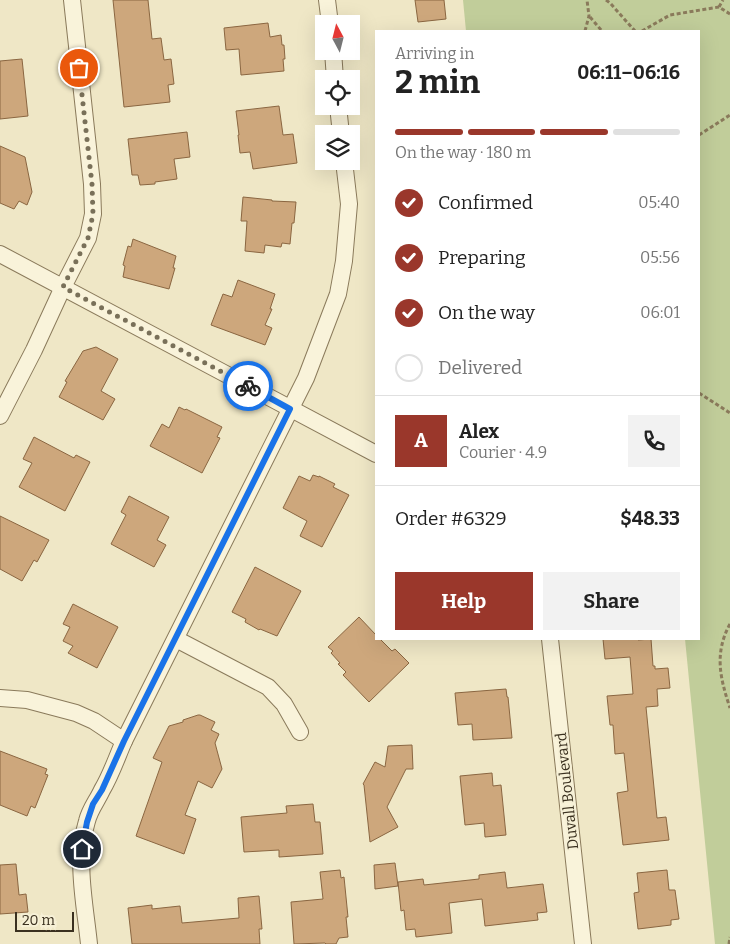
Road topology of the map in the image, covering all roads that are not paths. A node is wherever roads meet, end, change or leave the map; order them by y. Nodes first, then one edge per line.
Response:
1 (72, 0) edge
2 (327, 0) edge
3 (329, 15) edge
4 (345, 170) edge
5 (0, 254) edge
6 (63, 287) junction
7 (290, 409) junction
8 (0, 416) edge
9 (375, 453) edge
10 (176, 638) junction
11 (550, 640) edge
12 (0, 698) edge
13 (300, 732) dead end
14 (124, 741) junction
15 (89, 944) edge
16 (583, 944) edge

1 - 6 street
2 - 3 street
4 - 7 street
5 - 6 street
6 - 7 street
6 - 8 street
7 - 9 street
7 - 10 street
10 - 13 street
10 - 14 street
11 - 16 street, Duvall Boulevard
12 - 14 street
14 - 15 street

